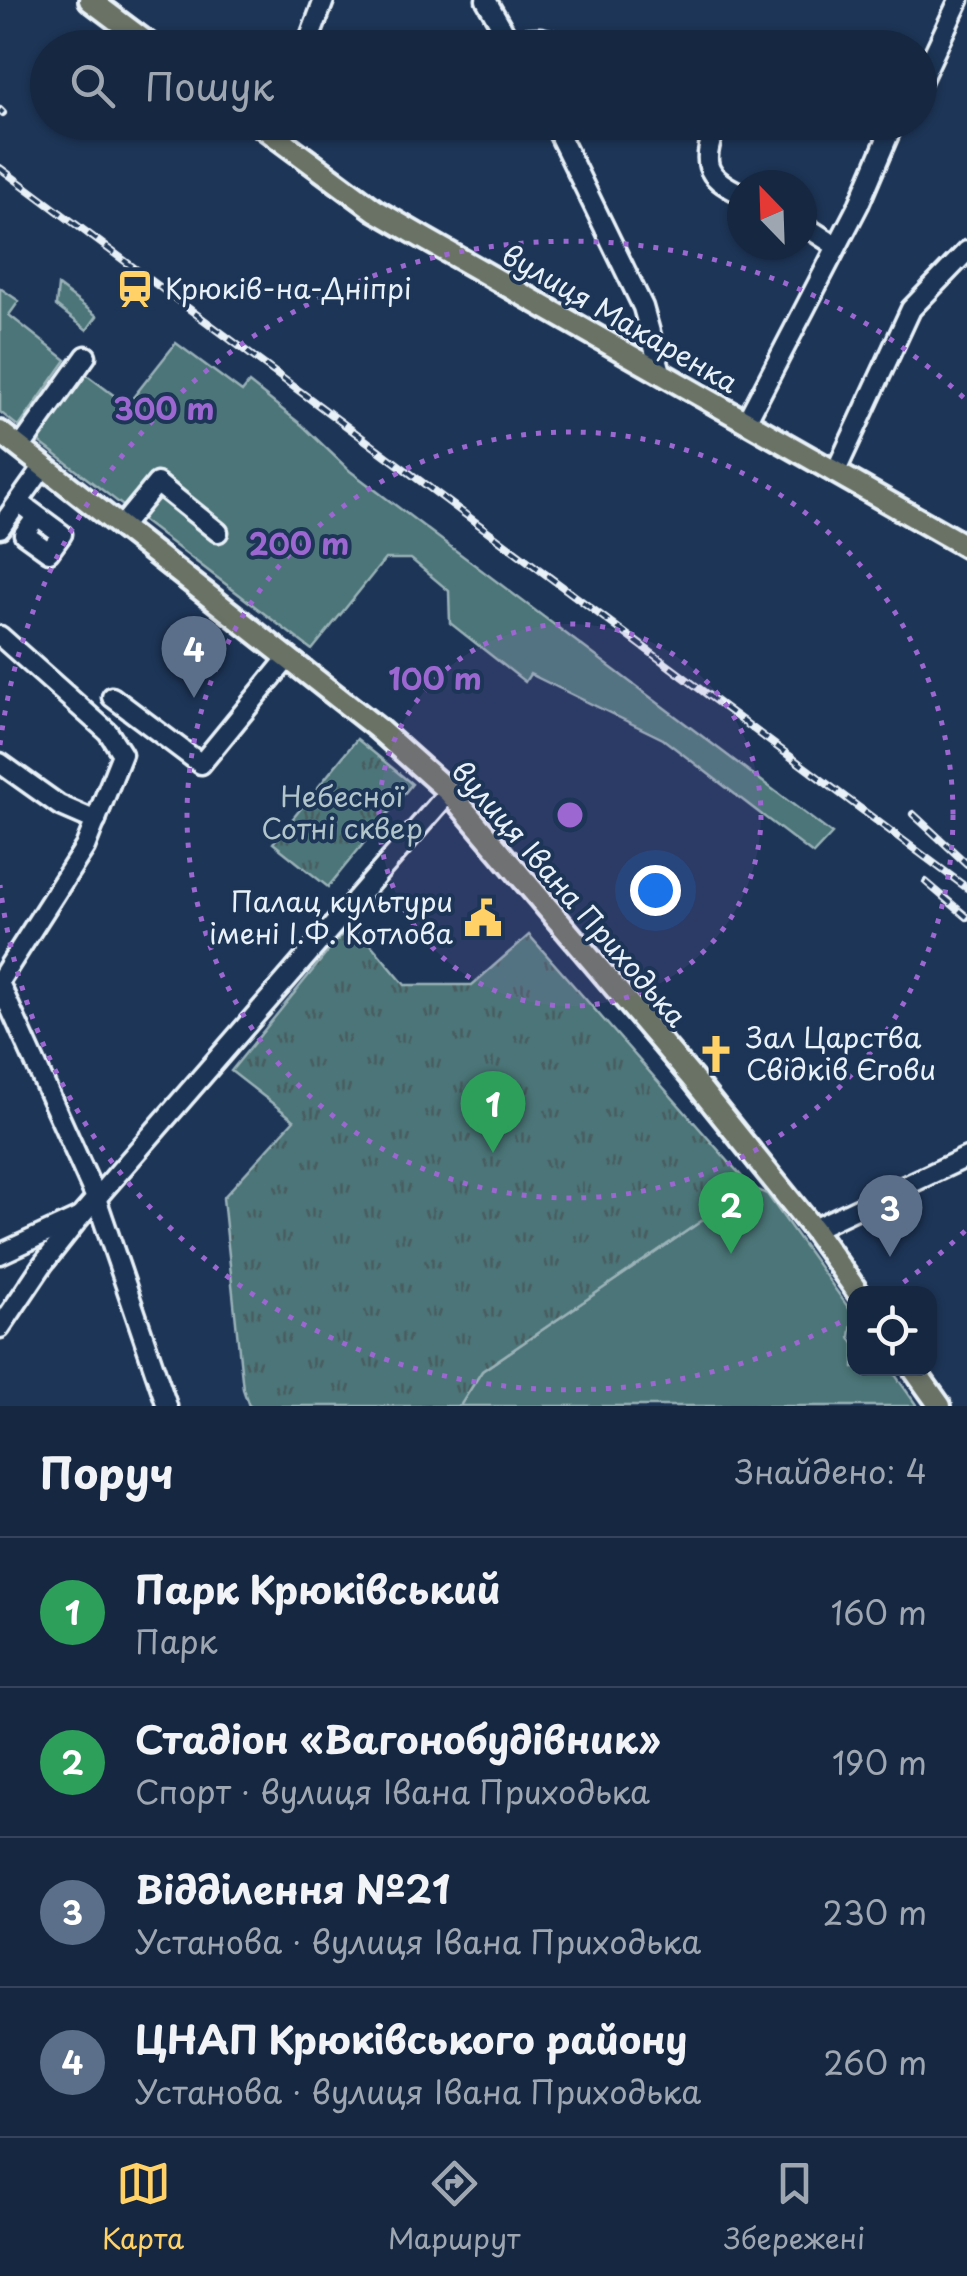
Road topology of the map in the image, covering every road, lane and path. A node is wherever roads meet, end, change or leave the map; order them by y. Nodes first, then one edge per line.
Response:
1 (90, 0) edge
2 (324, 0) edge
3 (486, 0) edge
4 (960, 0) edge
5 (967, 5) edge
6 (130, 30) edge
7 (313, 30) edge
8 (503, 30) edge
9 (937, 39) edge
10 (287, 140) edge
11 (563, 140) edge
12 (712, 140) edge
13 (886, 140) edge
14 (727, 187) edge
15 (817, 234) edge
16 (836, 246) junction
17 (967, 252) edge
18 (86, 356) dead end
19 (661, 372) junction
20 (746, 422) junction
21 (0, 432) edge
22 (20, 447) junction
23 (44, 466) junction
24 (836, 472) junction
25 (20, 503) junction
26 (37, 516) dead end
27 (0, 528) edge
28 (120, 528) junction
29 (218, 532) dead end
30 (967, 547) edge
31 (0, 636) edge
32 (287, 659) junction
33 (112, 696) dead end
34 (0, 763) edge
35 (449, 792) junction
36 (96, 821) junction
37 (0, 983) edge
38 (967, 1156) edge
39 (96, 1198) junction
40 (80, 1216) junction
41 (813, 1229) junction
42 (0, 1254) edge
43 (853, 1286) edge
44 (0, 1328) edge
45 (919, 1376) edge
46 (167, 1406) edge
47 (940, 1406) edge

1 - 6 main road
2 - 7 street
3 - 8 street
4 - 5 street
4 - 9 street
10 - 19 main road, вулиця Макаренка
11 - 19 street
12 - 14 street
13 - 16 street
15 - 16 street
16 - 20 street
17 - 24 street
18 - 22 street
19 - 20 main road, вулиця Макаренка
20 - 24 main road, вулиця Макаренка
21 - 22 main road, вулиця Івана Приходька
22 - 23 main road, вулиця Івана Приходька
23 - 25 street
23 - 28 main road, вулиця Івана Приходька
24 - 30 main road, вулиця Макаренка
25 - 26 street
25 - 27 street
28 - 29 street
28 - 32 main road, вулиця Івана Приходька
31 - 36 street
32 - 33 street
32 - 35 main road, вулиця Івана Приходька
34 - 36 street
35 - 39 street
35 - 41 main road, вулиця Івана Приходька
36 - 37 street
37 - 39 street
38 - 41 street
39 - 40 street
39 - 46 street
40 - 42 street
40 - 44 street
41 - 43 main road, вулиця Івана Приходька
45 - 47 main road

